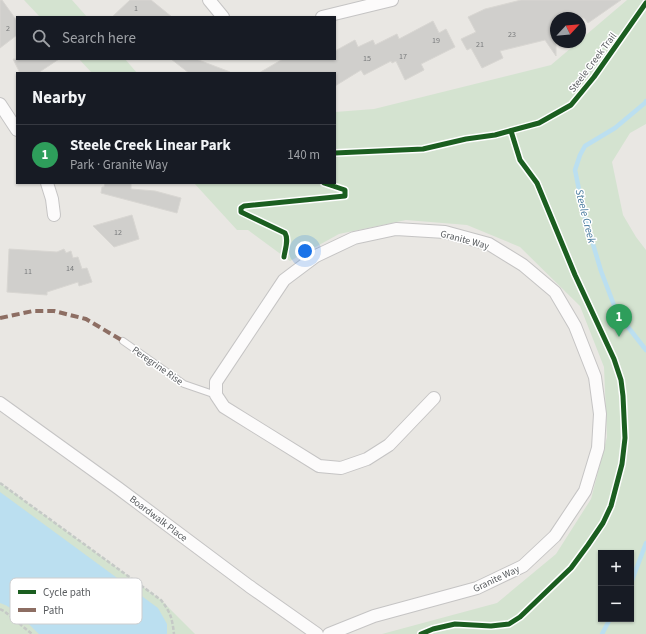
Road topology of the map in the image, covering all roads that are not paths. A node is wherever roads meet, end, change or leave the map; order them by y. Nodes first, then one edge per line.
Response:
1 (210, 0) edge
2 (392, 0) edge
3 (222, 16) edge
4 (326, 16) edge
5 (0, 104) edge
6 (16, 128) edge
7 (47, 184) edge
8 (54, 215) dead end
9 (123, 341) dead end
10 (216, 395) junction
11 (434, 398) dead end
12 (0, 403) edge
13 (316, 634) edge
14 (329, 634) edge

1 - 3 street
2 - 4 street
5 - 6 street
7 - 8 street
9 - 10 lane, Peregrine Rise
10 - 11 street
10 - 14 street, Granite Way
12 - 13 street, Boardwalk Place

